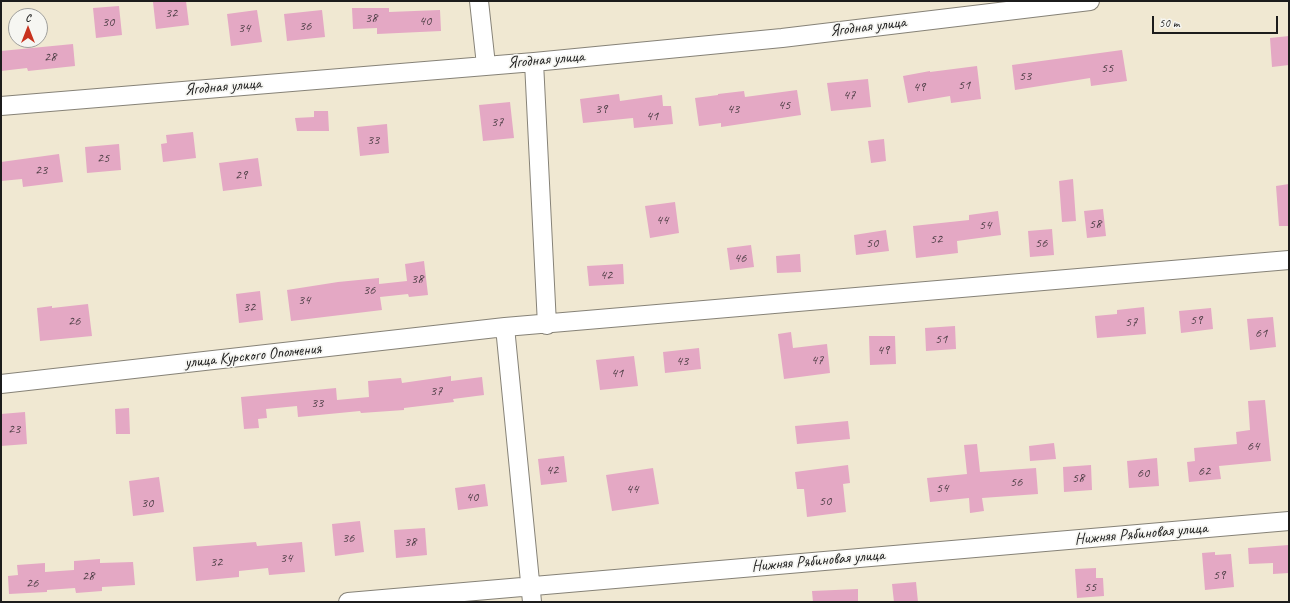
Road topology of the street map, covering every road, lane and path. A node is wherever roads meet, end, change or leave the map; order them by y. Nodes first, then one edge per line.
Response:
1 (479, 1) edge
2 (1090, 1) edge
3 (534, 62) junction
4 (486, 65) junction
5 (1, 106) edge
6 (1289, 260) edge
7 (548, 325) junction
8 (505, 328) junction
9 (1, 384) edge
10 (1289, 521) edge
11 (532, 594) edge
12 (348, 602) edge

1 - 4 street
2 - 3 street, Ягодная улица
3 - 4 street, Ягодная улица
3 - 7 street
4 - 5 street, Ягодная улица
6 - 7 street, улица Курского Ополчения
7 - 8 street, улица Курского Ополчения
8 - 9 street, улица Курского Ополчения
8 - 11 street
10 - 11 street, Нижняя Рябиновая улица
11 - 12 street, Нижняя Рябиновая улица

